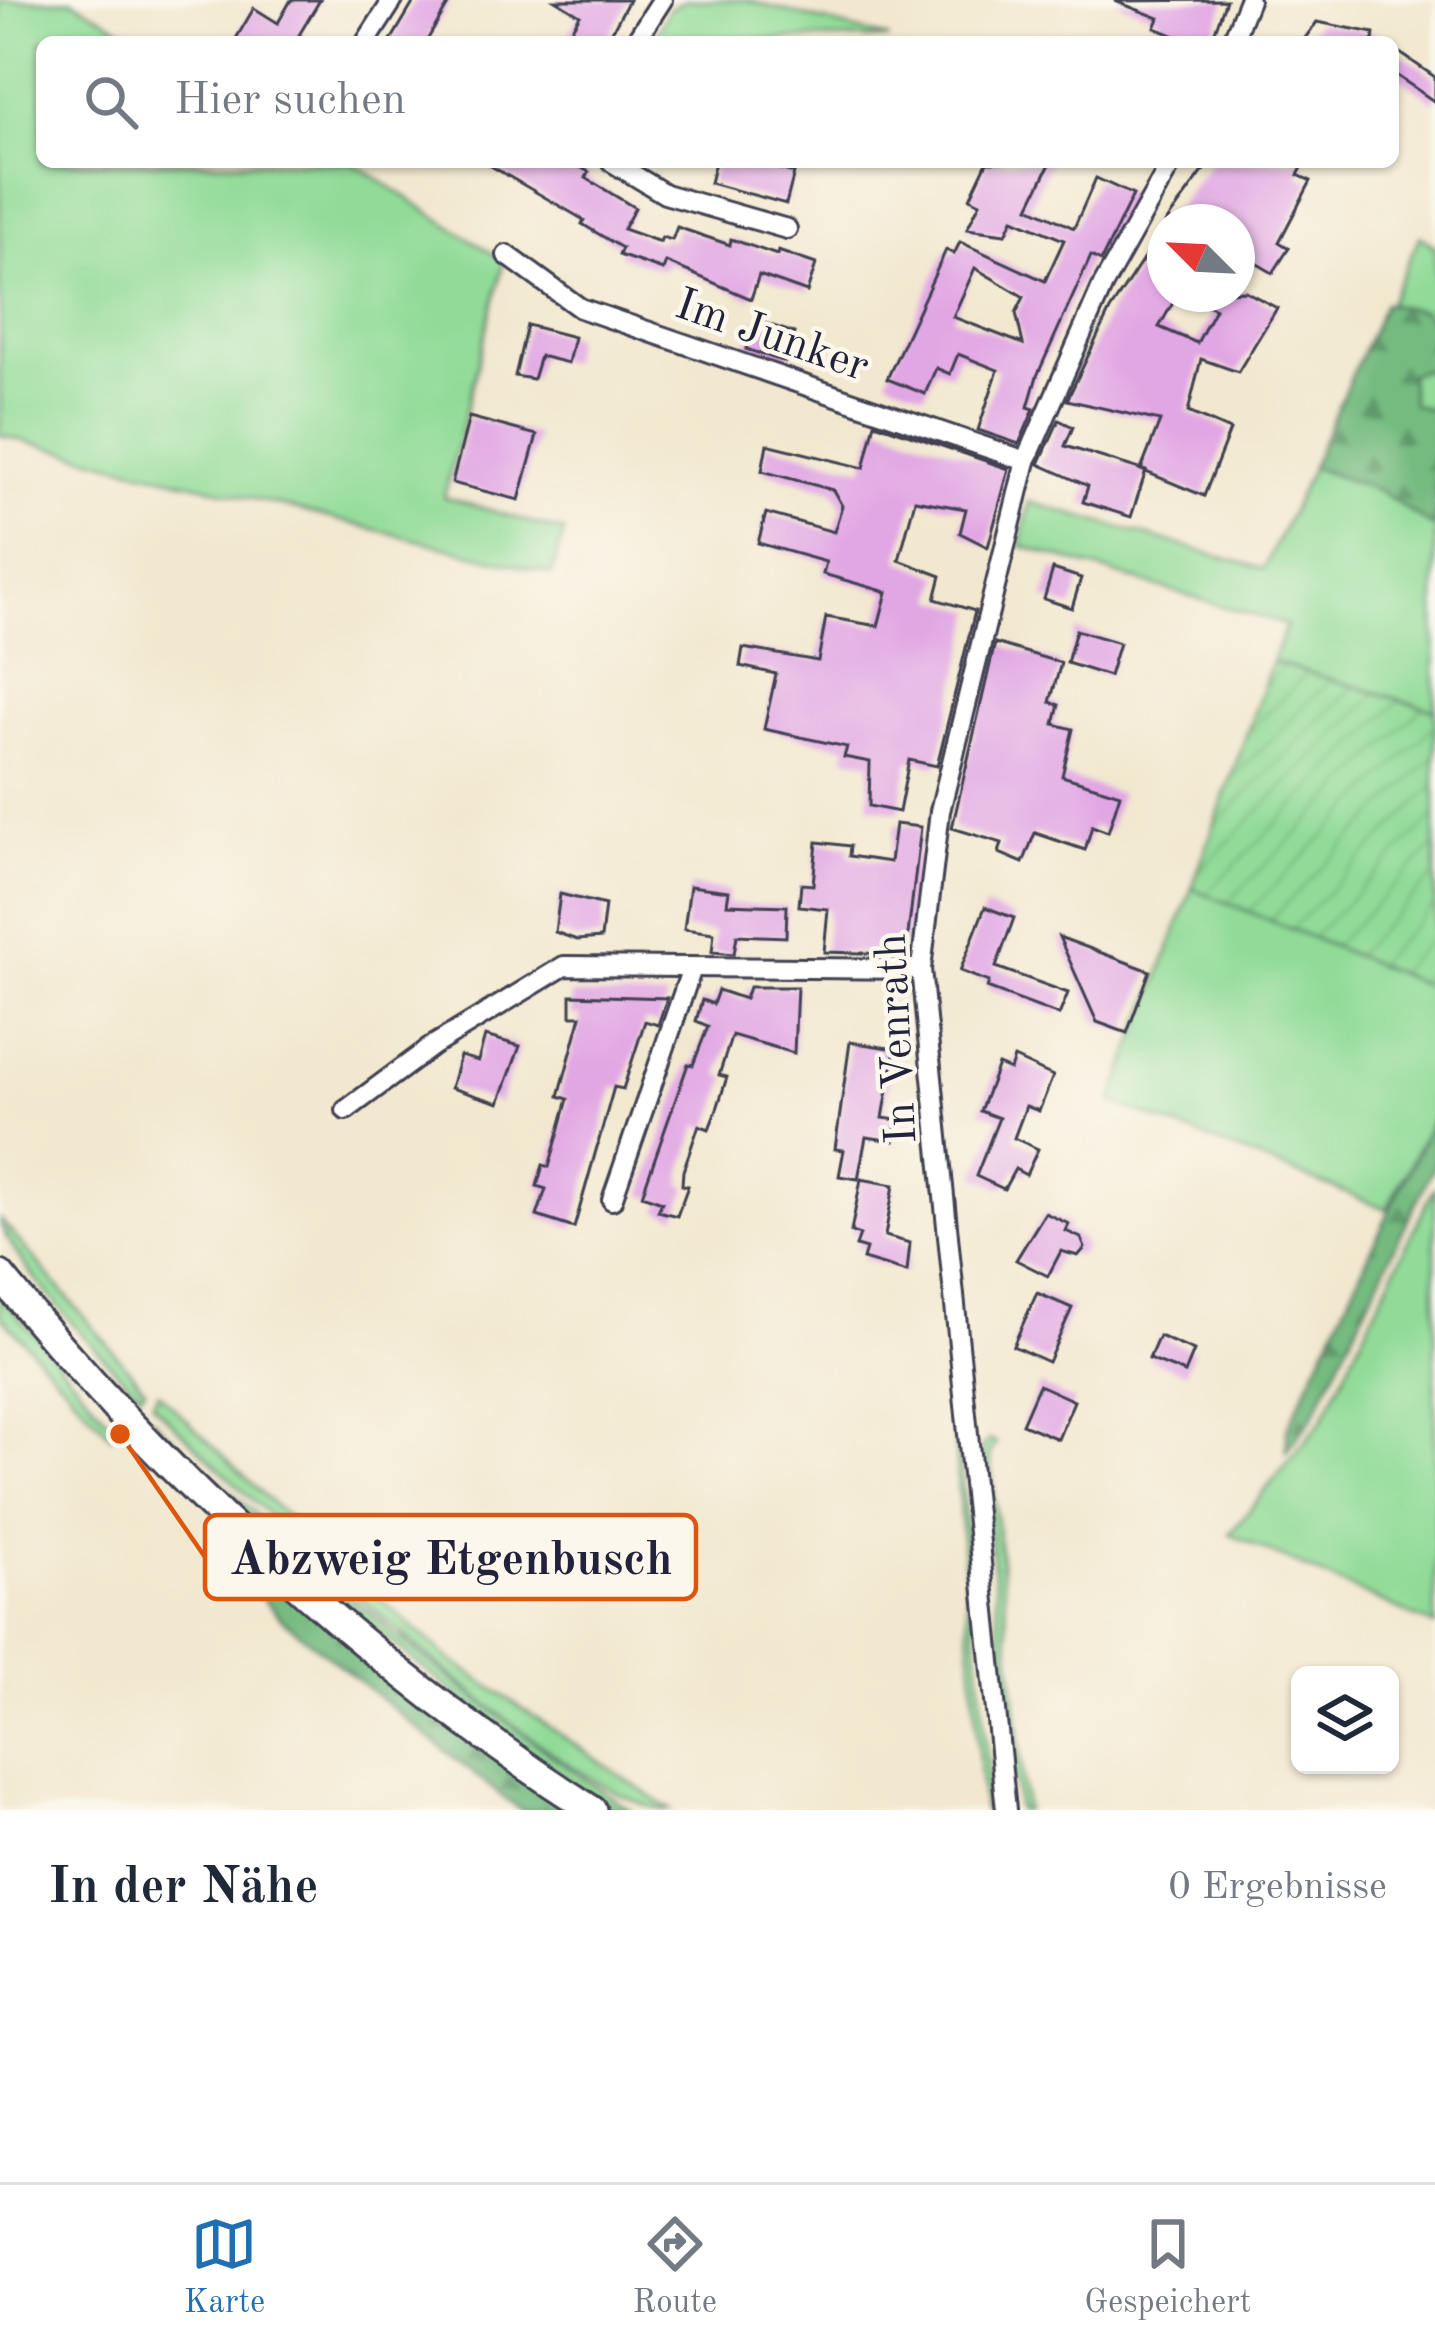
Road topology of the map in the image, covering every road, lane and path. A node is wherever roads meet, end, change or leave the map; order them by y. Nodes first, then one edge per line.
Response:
1 (393, 0) edge
2 (662, 0) edge
3 (1249, 0) edge
4 (370, 36) edge
5 (639, 36) edge
6 (1234, 36) edge
7 (622, 168) edge
8 (1169, 168) edge
9 (787, 229) dead end
10 (507, 255) dead end
11 (1026, 461) junction
12 (692, 968) junction
13 (921, 968) junction
14 (346, 1110) dead end
15 (612, 1201) dead end
16 (0, 1275) edge
17 (592, 1810) edge
18 (1006, 1810) edge

1 - 4 street
2 - 5 street
3 - 6 street
7 - 9 street
8 - 11 street, In Venrath
10 - 11 street, Im Junker
11 - 13 street, In Venrath
12 - 13 street
12 - 14 street
12 - 15 street
13 - 18 street, In Venrath
16 - 17 street

